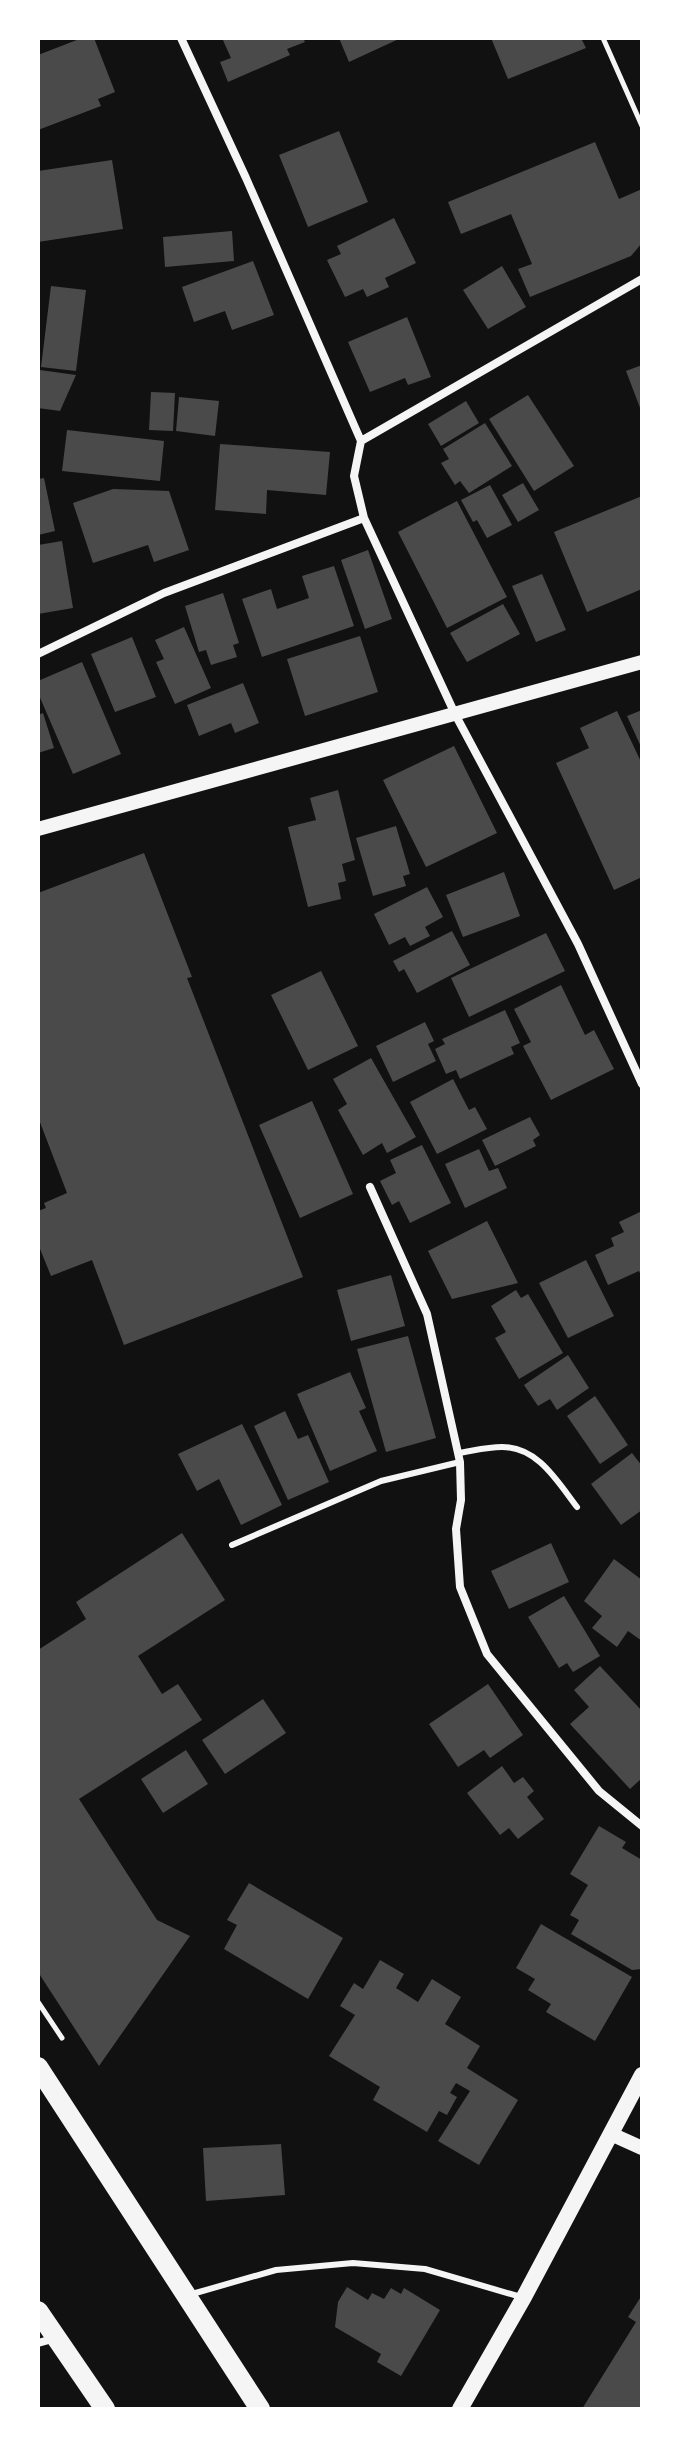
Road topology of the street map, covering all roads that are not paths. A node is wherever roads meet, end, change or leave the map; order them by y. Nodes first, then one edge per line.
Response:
1 (181, 38) edge
2 (642, 279) edge
3 (361, 441) junction
4 (364, 518) junction
5 (38, 654) edge
6 (642, 662) edge
7 (455, 714) junction
8 (38, 829) edge
9 (642, 1084) edge
10 (370, 1187) dead end
11 (459, 1458) junction
12 (577, 1507) dead end
13 (232, 1545) dead end
14 (642, 1826) edge
15 (38, 2067) edge
16 (642, 2075) edge
17 (611, 2134) junction
18 (642, 2148) edge
19 (185, 2296) junction
20 (524, 2297) junction
21 (38, 2311) edge
22 (47, 2340) edge
23 (105, 2409) edge
24 (260, 2409) edge
25 (460, 2409) edge

1 - 3 street
2 - 3 street
3 - 4 street
4 - 5 street
4 - 7 street
6 - 7 street
7 - 8 street
7 - 9 street
10 - 11 street
11 - 12 lane
11 - 13 lane
11 - 14 street
15 - 19 main road
16 - 17 main road
17 - 18 street
17 - 20 main road
19 - 20 lane
19 - 24 main road
20 - 25 main road
21 - 22 main road
22 - 23 main road

